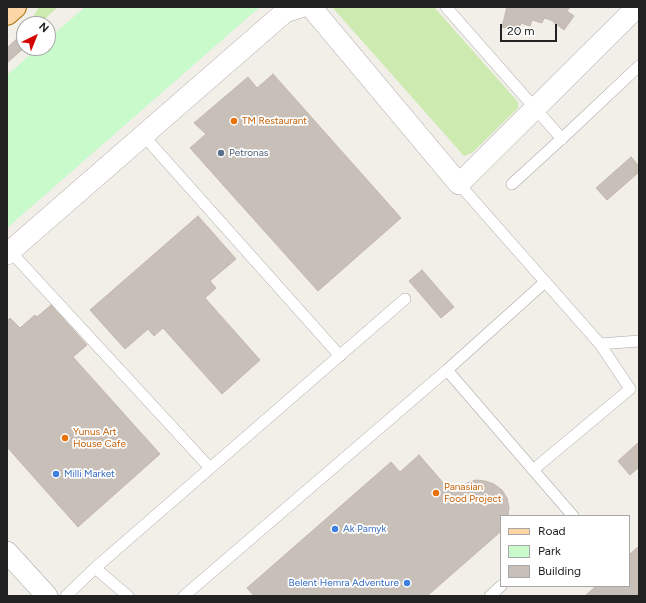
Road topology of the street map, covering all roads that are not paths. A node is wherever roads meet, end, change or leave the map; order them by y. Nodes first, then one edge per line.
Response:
1 (15, 7) edge
2 (301, 7) edge
3 (311, 7) edge
4 (446, 7) edge
5 (637, 7) edge
6 (7, 14) edge
7 (639, 66) edge
8 (535, 108) junction
9 (143, 135) junction
10 (562, 139) junction
11 (459, 184) junction
12 (512, 184) dead end
13 (8, 252) edge
14 (545, 282) junction
15 (405, 299) dead end
16 (639, 341) edge
17 (600, 344) junction
18 (340, 356) junction
19 (447, 370) junction
20 (210, 468) junction
21 (533, 470) junction
22 (572, 515) edge
23 (8, 557) edge
24 (95, 568) junction
25 (500, 587) edge
26 (47, 596) edge
27 (66, 596) edge
28 (128, 596) edge
29 (184, 596) edge
30 (490, 596) edge

1 - 6 main road
2 - 9 street
3 - 11 street
4 - 8 lane
5 - 8 street
7 - 10 lane
8 - 10 lane
8 - 11 street
9 - 13 street
9 - 18 lane
10 - 12 lane
11 - 14 lane
13 - 20 lane
14 - 17 lane
14 - 19 lane
15 - 18 lane
16 - 17 lane
17 - 21 lane
18 - 20 lane
19 - 21 lane
19 - 29 lane
20 - 24 lane
21 - 22 lane
23 - 26 street
24 - 27 lane
24 - 28 lane
25 - 30 lane

